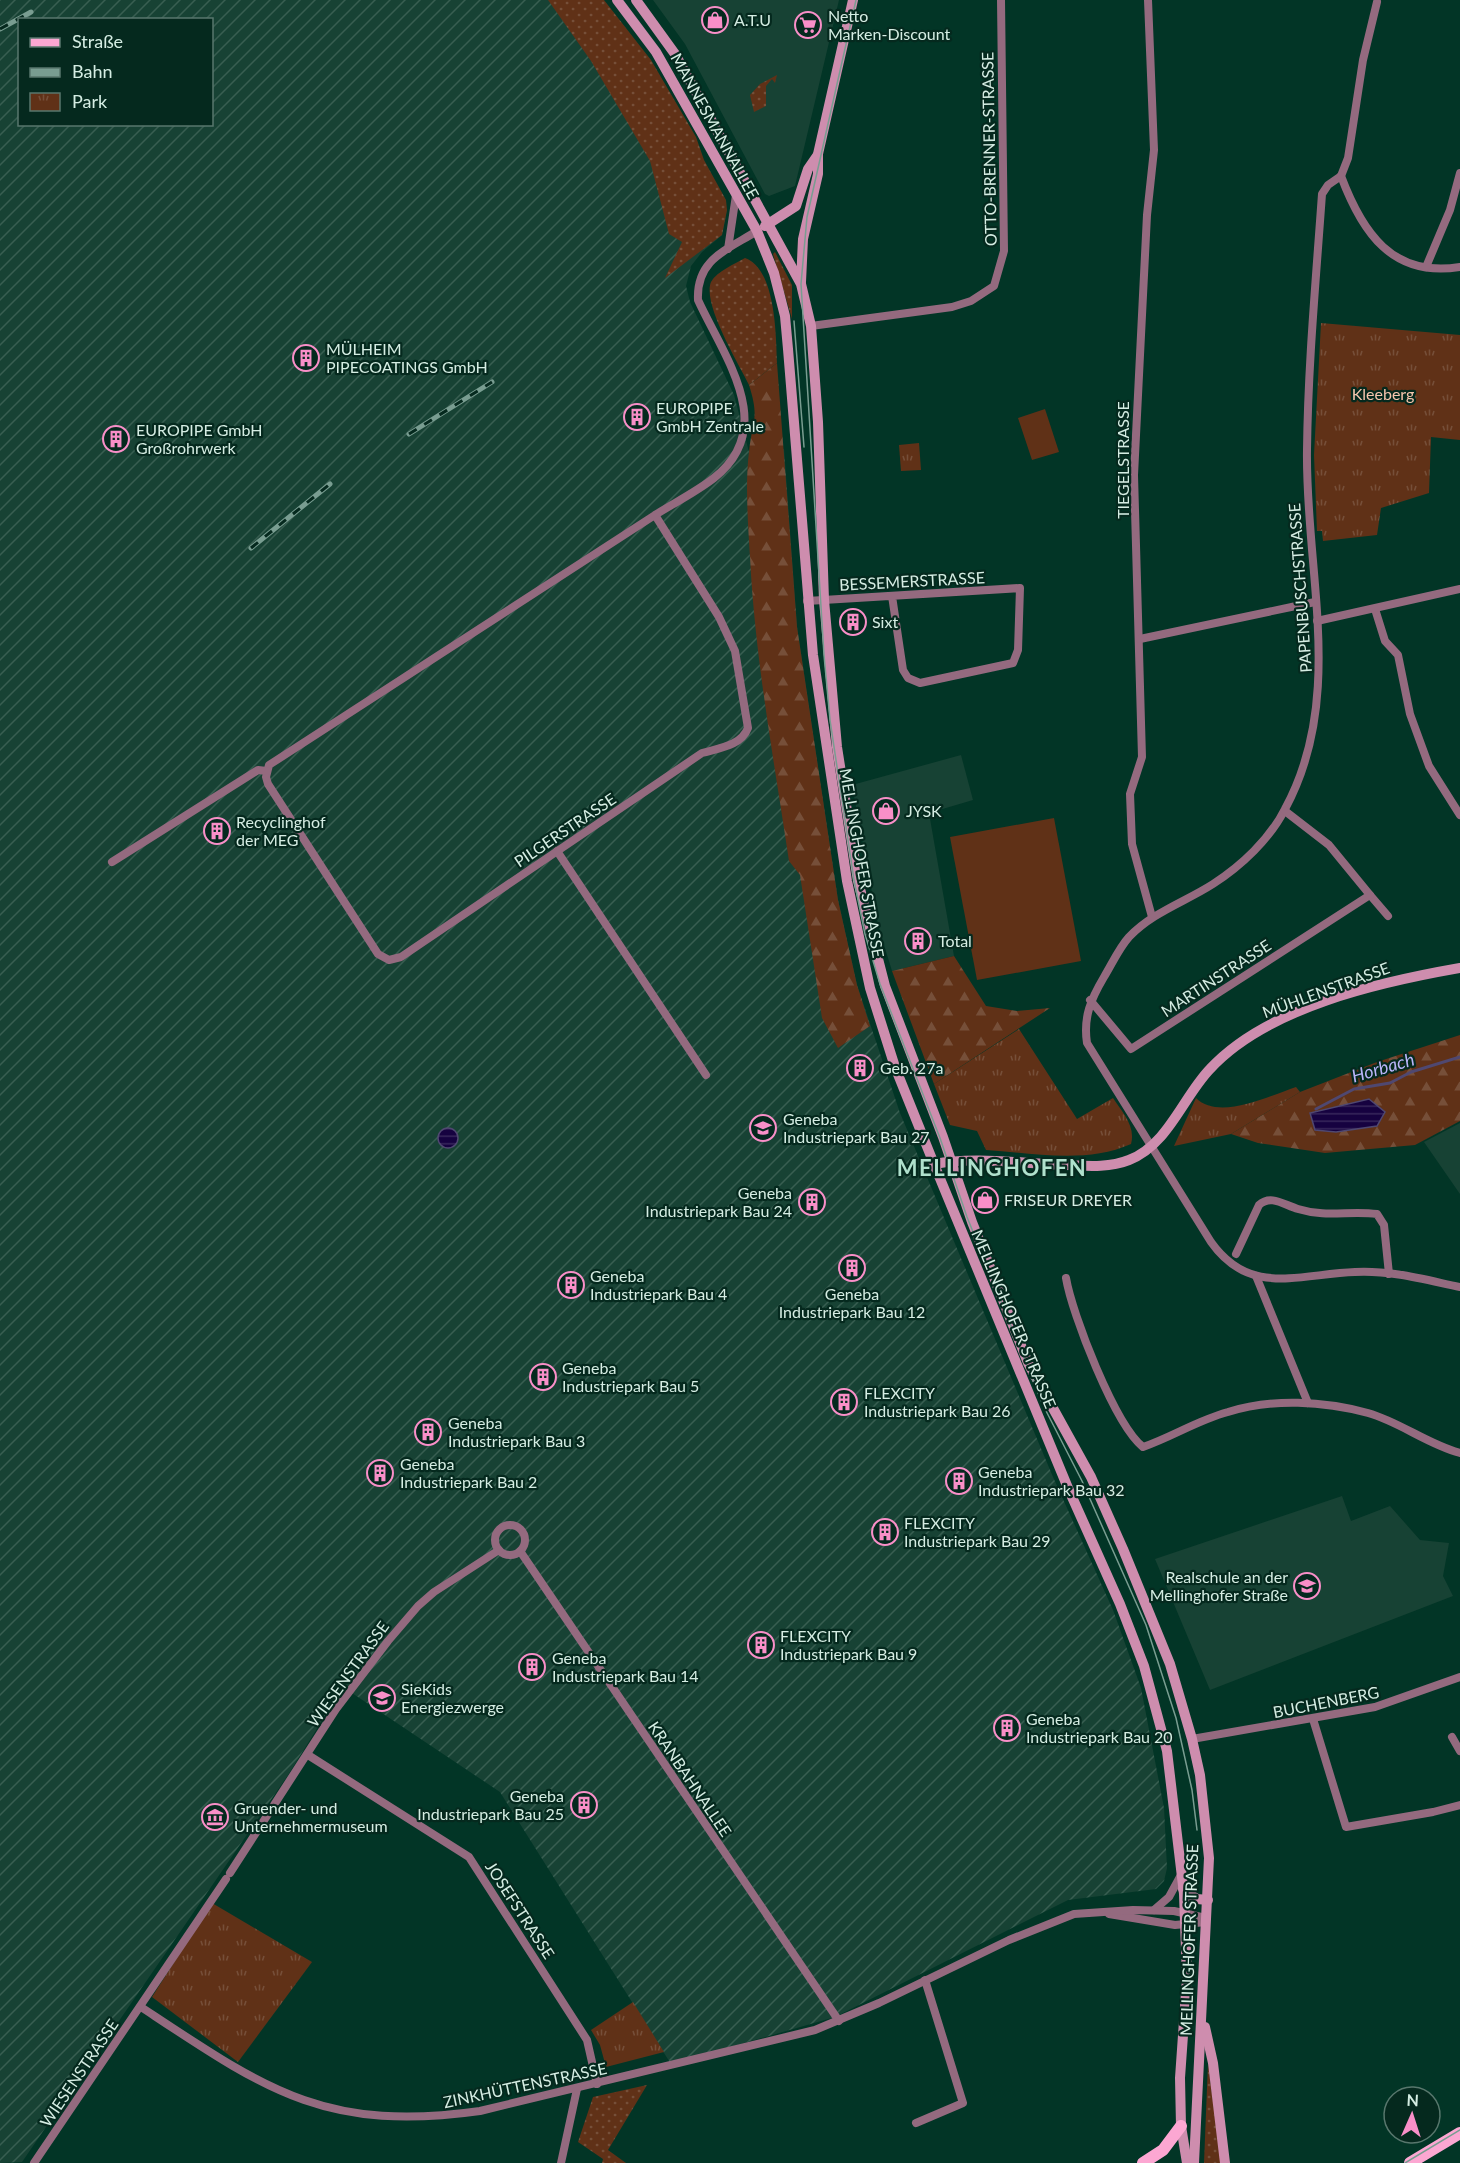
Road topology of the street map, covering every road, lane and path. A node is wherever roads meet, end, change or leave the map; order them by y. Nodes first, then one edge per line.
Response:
1 (617, 0) edge
2 (636, 0) edge
3 (853, 0) edge
4 (1000, 0) edge
5 (1148, 0) edge
6 (1377, 2) dead end
7 (818, 154) junction
8 (1460, 173) edge
9 (1341, 176) junction
10 (736, 195) junction
11 (769, 222) junction
12 (757, 231) junction
13 (781, 245) joint
14 (728, 249) junction
15 (1426, 267) junction
16 (1460, 267) edge
17 (774, 273) joint
18 (801, 284) junction
19 (811, 326) junction
20 (655, 515) junction
21 (1460, 589) edge
22 (892, 596) junction
23 (824, 600) junction
24 (807, 601) junction
25 (1315, 602) junction
26 (1375, 609) junction
27 (1317, 621) junction
28 (1140, 639) junction
29 (267, 771) junction
30 (1285, 811) junction
31 (1460, 815) edge
32 (557, 852) junction
33 (112, 862) dead end
34 (1370, 895) junction
35 (1388, 916) dead end
36 (1152, 917) junction
37 (1460, 968) edge
38 (1090, 1000) junction
39 (706, 1074) dead end
40 (1152, 1145) junction
41 (952, 1163) junction
42 (934, 1164) junction
43 (1236, 1254) dead end
44 (1389, 1274) junction
45 (1256, 1276) junction
46 (1066, 1278) dead end
47 (1460, 1287) edge
48 (1308, 1404) junction
49 (1060, 1422) junction
50 (1044, 1428) junction
51 (1460, 1453) edge
52 (499, 1550) junction
53 (520, 1551) junction
54 (1460, 1677) edge
55 (1313, 1719) junction
56 (1452, 1737) dead end
57 (1192, 1739) junction
58 (1460, 1751) edge
59 (308, 1755) junction
60 (1460, 1805) edge
61 (1182, 1874) junction
62 (1184, 1889) junction
63 (1208, 1900) junction
64 (1154, 1910) junction
65 (1098, 1912) junction
66 (1184, 1912) junction
67 (1206, 1920) junction
68 (1185, 1925) junction
69 (925, 1980) junction
70 (141, 2007) junction
71 (1202, 2013) junction
72 (839, 2021) junction
73 (597, 2084) junction
74 (577, 2089) junction
75 (916, 2123) dead end
76 (1182, 2126) junction
77 (1460, 2133) edge
78 (34, 2163) edge
79 (561, 2163) edge
80 (1143, 2163) edge
81 (1186, 2163) edge
82 (1194, 2163) edge
83 (1225, 2163) edge
84 (1410, 2163) edge

1 - 10 main road, MANNESMANNALLEE
2 - 11 main road, MANNESMANNALLEE
3 - 7 main road, MELLINGHOFER STRASSE
4 - 19 street, OTTO-BRENNER-STRASSE
5 - 28 street, TIEGELSTRASSE
6 - 9 street, PAPENBUSCHSTRASSE
7 - 11 main road, MELLINGHOFER STRASSE
7 - 18 main road, MELLINGHOFER STRASSE
8 - 15 street
9 - 15 street
9 - 25 street, PAPENBUSCHSTRASSE
10 - 12 main road, MANNESMANNALLEE
10 - 14 street
11 - 12 main road, MELLINGHOFER STRASSE
11 - 13 main road, MANNESMANNALLEE
12 - 14 street
12 - 17 main road, MANNESMANNALLEE
13 - 18 main road, MELLINGHOFER STRASSE
14 - 20 street
15 - 16 street
17 - 24 main road, MELLINGHOFER STRASSE
18 - 19 main road, MELLINGHOFER STRASSE
19 - 23 main road, MELLINGHOFER STRASSE
20 - 29 street
20 - 32 street, PILGERSTRASSE
21 - 26 street
22 - 22 street, BESSEMERSTRASSE
22 - 23 street, BESSEMERSTRASSE
23 - 24 street, BESSEMERSTRASSE
23 - 41 main road, MELLINGHOFER STRASSE
24 - 42 main road, MELLINGHOFER STRASSE
25 - 27 street, PAPENBUSCHSTRASSE
25 - 28 street
26 - 27 street
26 - 31 street
27 - 30 street, PAPENBUSCHSTRASSE
28 - 36 street, TIEGELSTRASSE
29 - 32 street, PILGERSTRASSE
29 - 33 street
30 - 34 street
30 - 36 street, PAPENBUSCHSTRASSE
32 - 39 street
34 - 35 street
34 - 38 street, MARTINSTRASSE
36 - 38 street, PAPENBUSCHSTRASSE
37 - 40 main road, MÜHLENSTRASSE
38 - 40 street, PAPENBUSCHSTRASSE
40 - 41 main road, MÜHLENSTRASSE
40 - 45 street, PAPENBUSCHSTRASSE
41 - 42 main road, MÜHLENSTRASSE
41 - 49 main road, MELLINGHOFER STRASSE
42 - 50 main road, MELLINGHOFER STRASSE
43 - 44 street
44 - 45 street
44 - 47 street
45 - 48 street
46 - 48 street
48 - 51 street
49 - 50 main road, MELLINGHOFER STRASSE
49 - 57 main road, MELLINGHOFER STRASSE
50 - 61 main road, MELLINGHOFER STRASSE
52 - 53 street
52 - 53 street, KRANBAHNALLEE
52 - 59 street, WIESENSTRASSE
53 - 72 street, KRANBAHNALLEE
54 - 55 street, BUCHENBERG
55 - 57 street, BUCHENBERG
55 - 60 street
56 - 58 street
57 - 63 main road, MELLINGHOFER STRASSE
59 - 70 street, WIESENSTRASSE
59 - 73 street, JOSEFSTRASSE
61 - 62 main road, MELLINGHOFER STRASSE
61 - 64 street
62 - 63 main road
62 - 66 main road, MELLINGHOFER STRASSE
63 - 67 main road, MELLINGHOFER STRASSE
64 - 65 street, ZINKHÜTTENSTRASSE
64 - 66 street, ZINKHÜTTENSTRASSE
65 - 68 street, ZINKHÜTTENSTRASSE
65 - 69 street, ZINKHÜTTENSTRASSE
66 - 67 street, ZINKHÜTTENSTRASSE
66 - 68 main road, MELLINGHOFER STRASSE
67 - 68 street, ZINKHÜTTENSTRASSE
67 - 71 main road, MELLINGHOFER STRASSE
68 - 76 main road, MELLINGHOFER STRASSE
69 - 72 street, ZINKHÜTTENSTRASSE
69 - 75 street
70 - 74 street, ZINKHÜTTENSTRASSE
70 - 78 street, WIESENSTRASSE
71 - 82 main road, MELLINGHOFER STRASSE
71 - 83 main road
72 - 73 street, ZINKHÜTTENSTRASSE
73 - 74 street, ZINKHÜTTENSTRASSE
74 - 79 street
76 - 80 main road
76 - 81 main road, MELLINGHOFER STRASSE
77 - 84 main road

